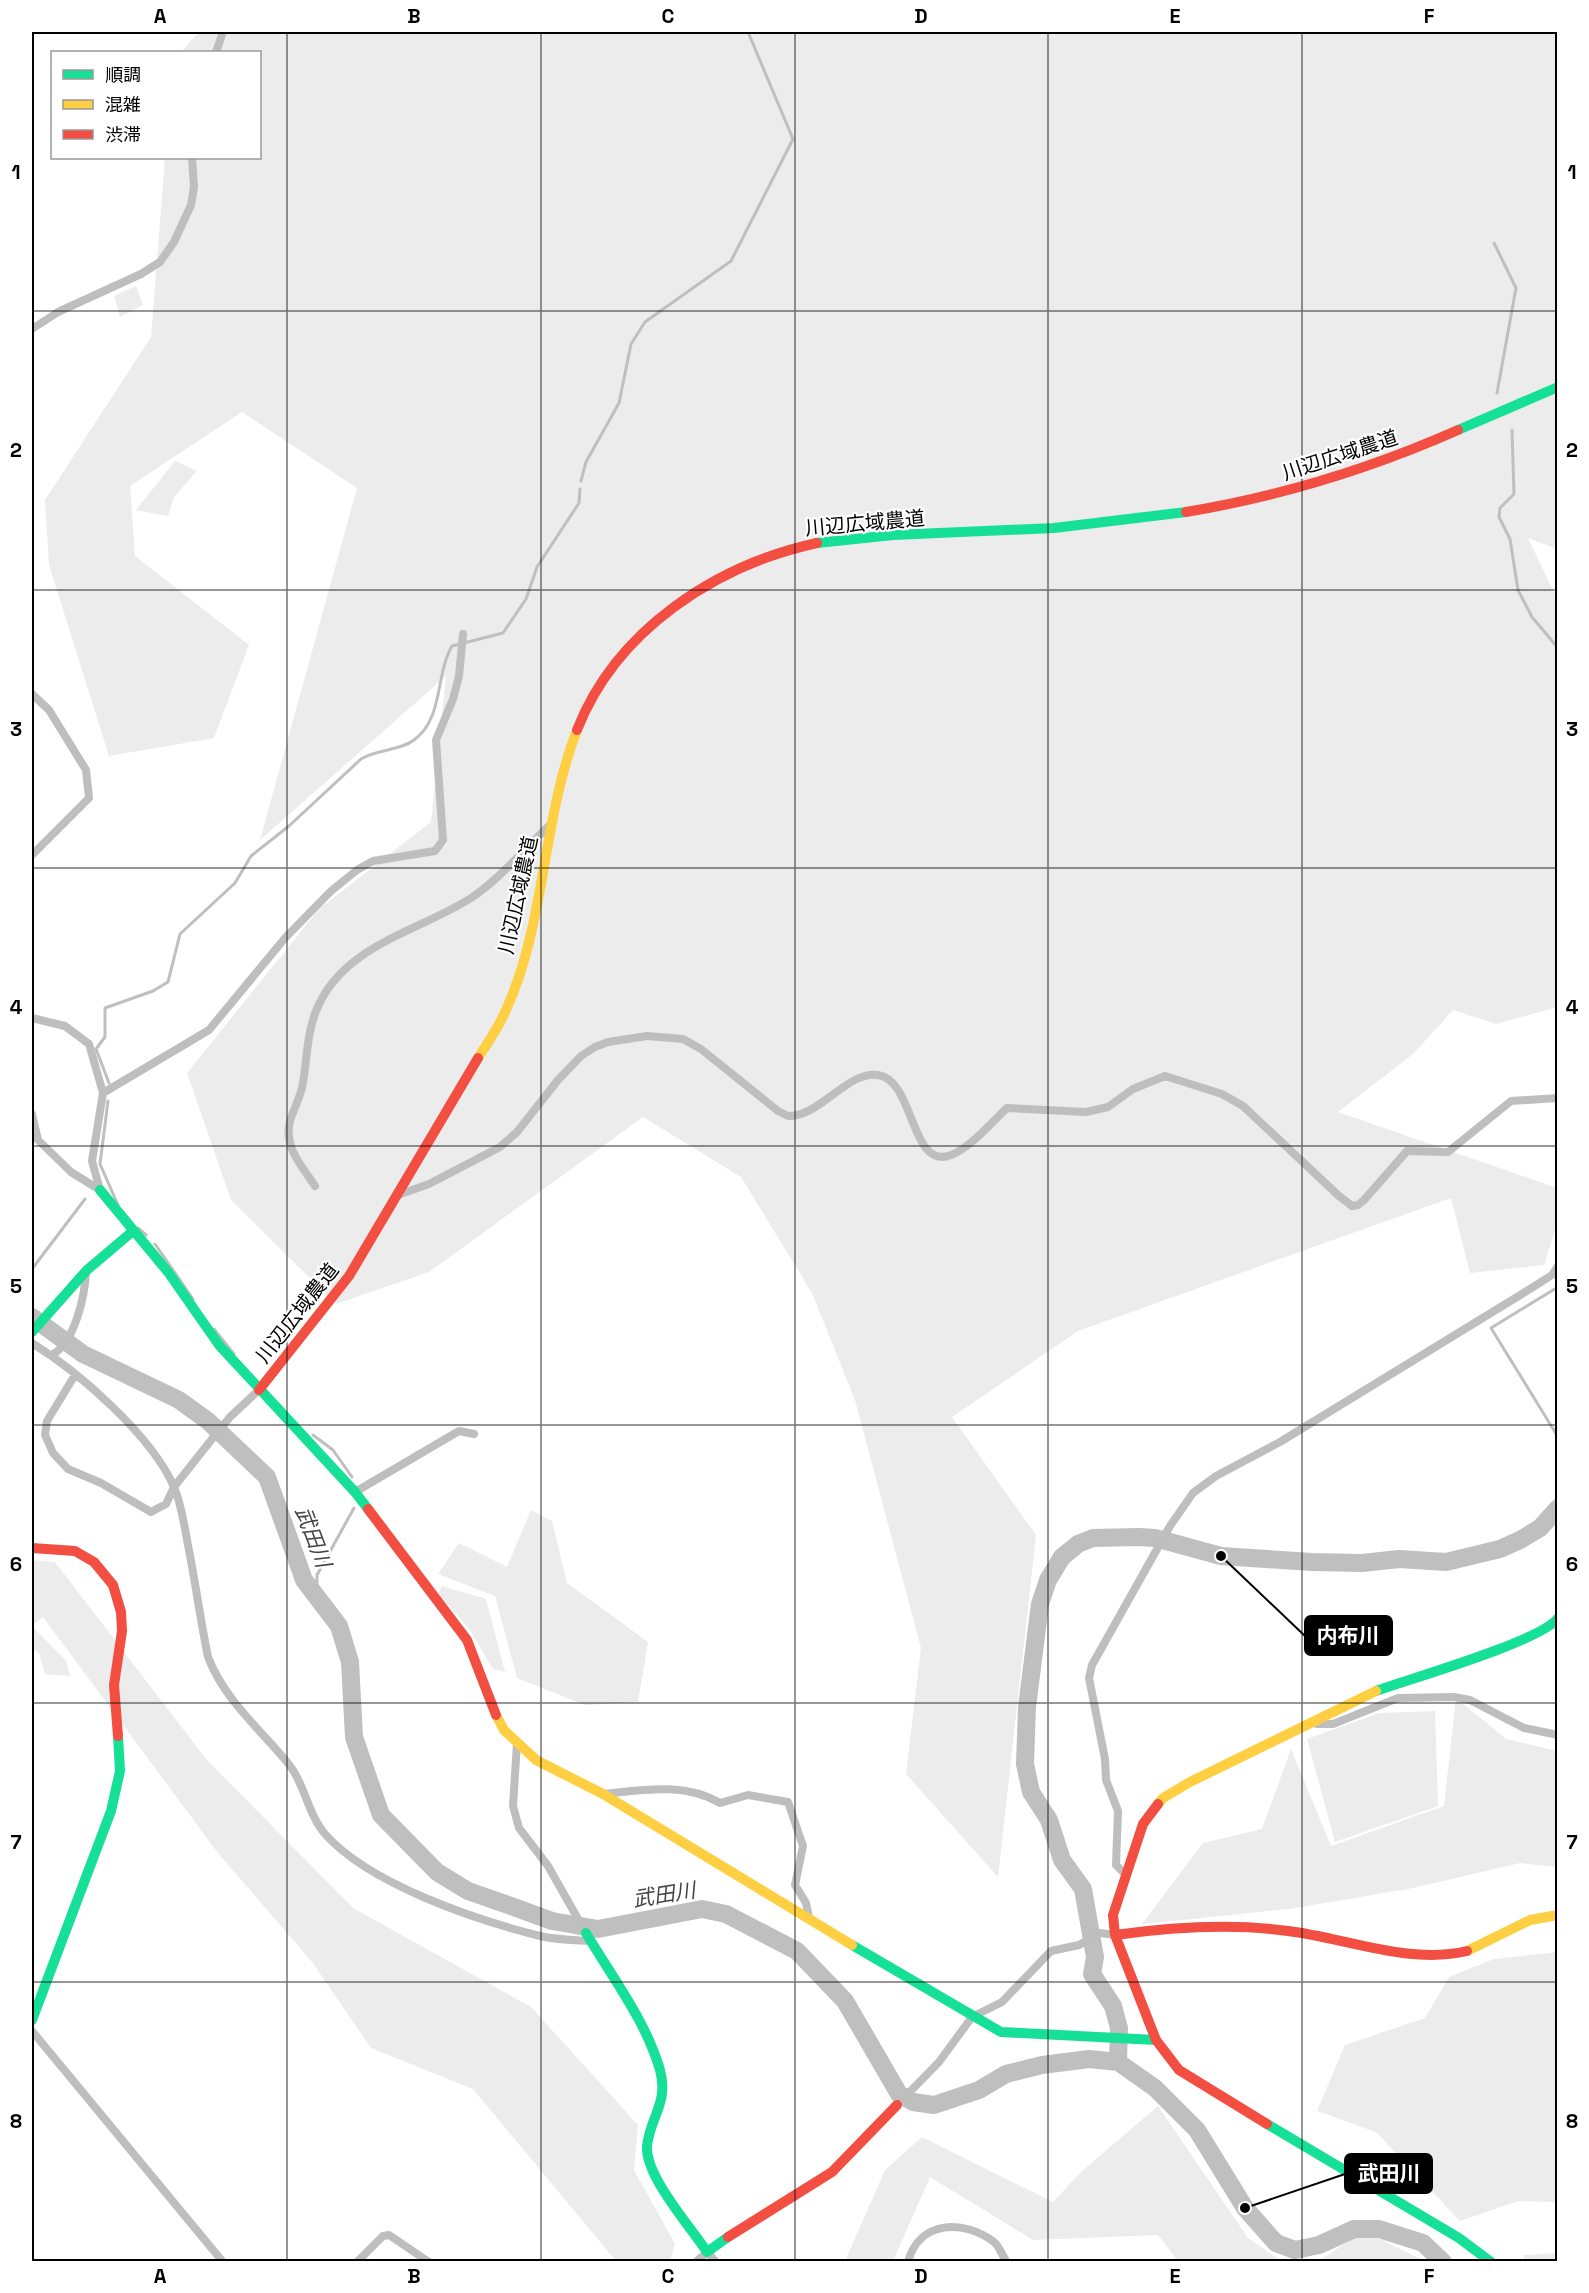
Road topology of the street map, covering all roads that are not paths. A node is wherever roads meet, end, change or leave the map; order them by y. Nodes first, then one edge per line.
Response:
1 (223, 32) edge
2 (216, 51) edge
3 (192, 159) edge
4 (32, 329) edge
5 (1557, 387) edge
6 (464, 634) dead end
7 (32, 694) edge
8 (551, 824) junction
9 (32, 855) edge
10 (32, 1018) edge
11 (103, 1093) junction
12 (1557, 1098) edge
13 (32, 1114) edge
14 (315, 1186) dead end
15 (100, 1190) junction
16 (398, 1195) junction
17 (133, 1231) junction
18 (1557, 1266) edge
19 (87, 1270) junction
20 (32, 1332) edge
21 (32, 1342) edge
22 (52, 1355) junction
23 (75, 1375) junction
24 (259, 1390) junction
25 (474, 1434) dead end
26 (174, 1487) junction
27 (355, 1492) junction
28 (32, 1548) edge
29 (1557, 1618) edge
30 (1313, 1724) junction
31 (1557, 1735) edge
32 (517, 1743) junction
33 (603, 1794) junction
34 (1125, 1874) junction
35 (1557, 1915) edge
36 (809, 1917) junction
37 (1115, 1935) junction
38 (588, 1937) junction
39 (972, 2017) junction
40 (32, 2020) edge
41 (32, 2031) edge
42 (1151, 2039) junction
43 (897, 2105) joint
44 (707, 2252) junction
45 (223, 2262) edge
46 (357, 2262) edge
47 (429, 2262) edge
48 (696, 2262) edge
49 (716, 2262) edge
50 (908, 2262) edge
51 (1007, 2262) edge
52 (1491, 2262) edge

1 - 2 street
3 - 4 street
5 - 8 street, 川辺広域農道
6 - 11 street
7 - 9 street
8 - 14 street
8 - 16 street, 川辺広域農道
10 - 11 street
11 - 15 street
12 - 16 street
13 - 15 street
15 - 17 street
16 - 24 street, 川辺広域農道
17 - 19 street
17 - 24 street
18 - 34 street
19 - 20 street
19 - 22 street
21 - 22 street
22 - 23 street
23 - 26 street
23 - 26 street
24 - 26 street
24 - 27 street
25 - 27 street
26 - 38 street
27 - 32 street
28 - 40 street
29 - 30 street
30 - 31 street
30 - 34 street
32 - 33 street
32 - 38 street
33 - 36 street
33 - 36 street
34 - 37 street
35 - 37 street
36 - 39 street
37 - 39 street
37 - 42 street
38 - 44 street
39 - 42 street
39 - 43 street
41 - 45 street
42 - 52 street
43 - 44 street
44 - 48 street
44 - 49 street
46 - 47 street
50 - 51 street

